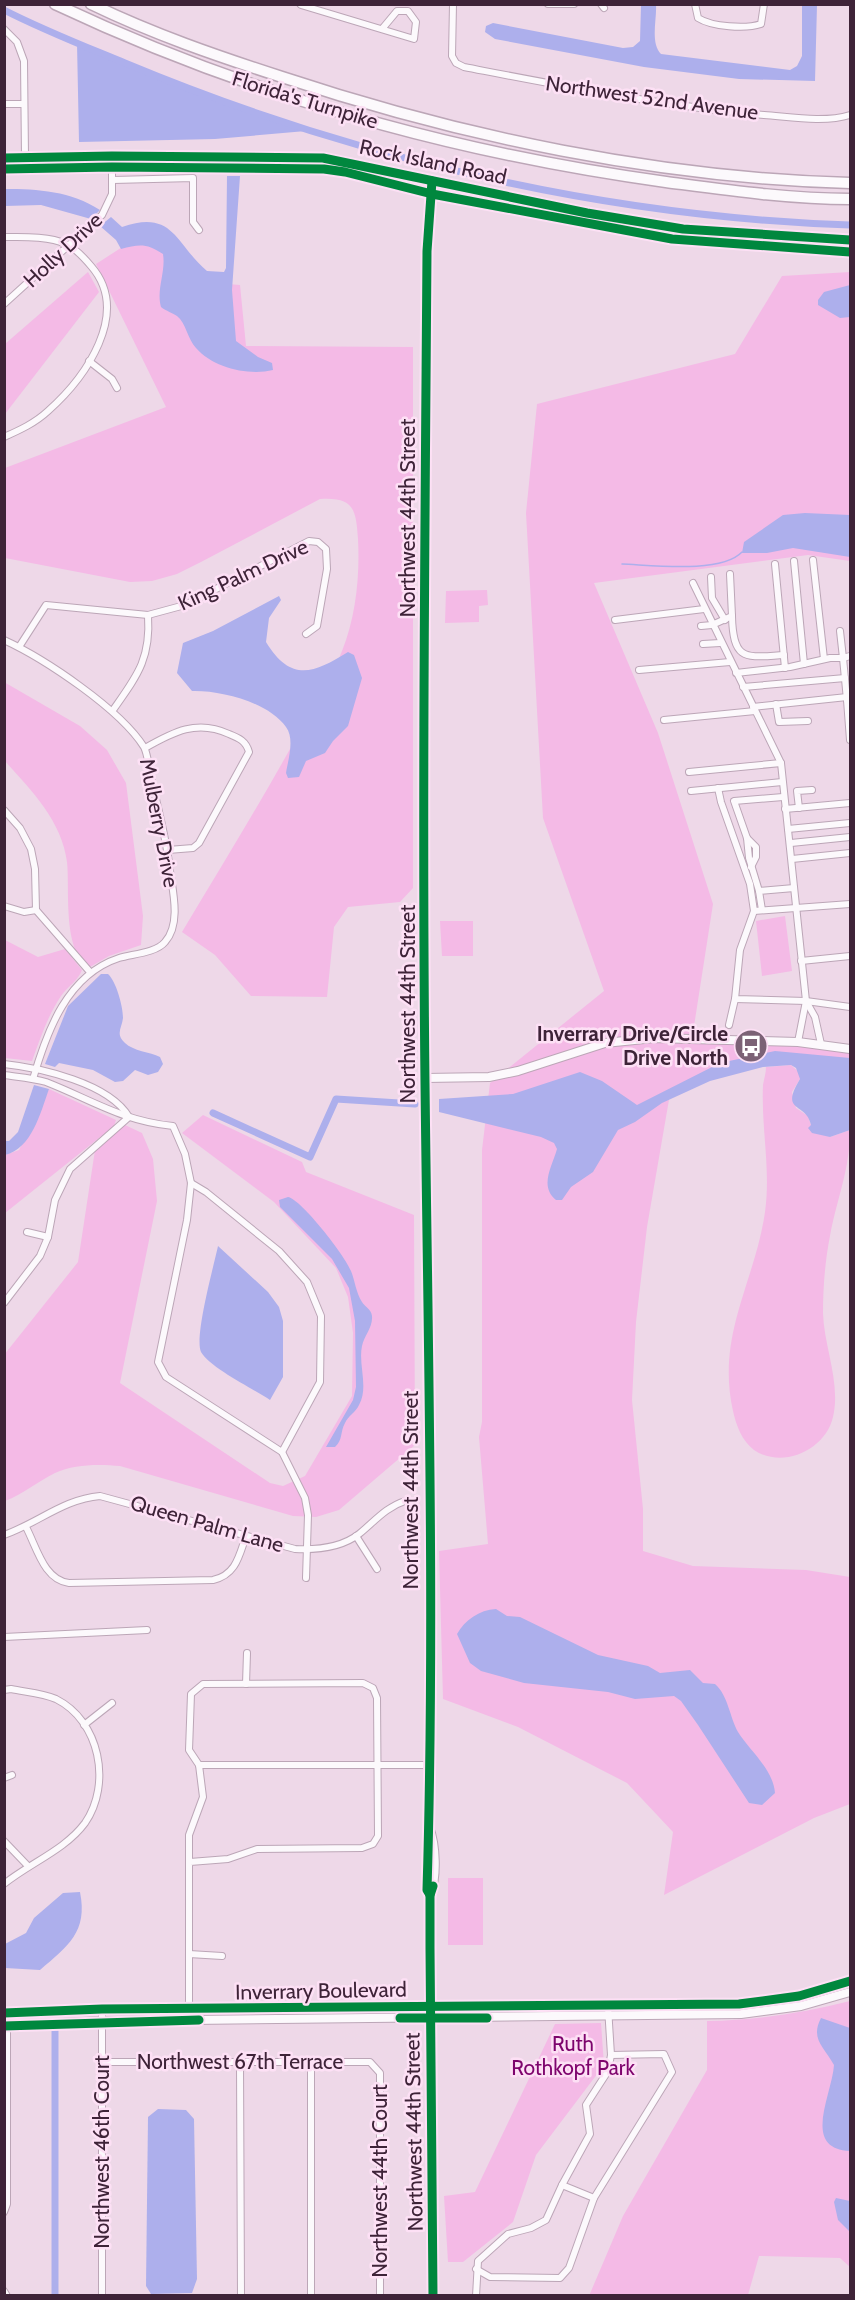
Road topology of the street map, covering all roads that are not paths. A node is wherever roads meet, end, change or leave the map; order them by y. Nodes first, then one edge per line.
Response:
1 (55, 4) edge
2 (91, 4) edge
3 (300, 4) edge
4 (453, 4) edge
5 (548, 4) edge
6 (574, 4) edge
7 (695, 4) edge
8 (764, 4) edge
9 (4, 29) edge
10 (382, 29) junction
11 (4, 104) edge
12 (24, 104) junction
13 (850, 115) edge
14 (112, 156) junction
15 (25, 157) junction
16 (4, 158) edge
17 (336, 160) junction
18 (112, 167) junction
19 (4, 170) edge
20 (334, 170) junction
21 (113, 180) junction
22 (432, 181) junction
23 (850, 183) edge
24 (432, 194) junction
25 (850, 199) edge
26 (199, 230) dead end
27 (4, 237) edge
28 (850, 240) edge
29 (71, 246) junction
30 (850, 252) edge
31 (4, 304) edge
32 (88, 361) junction
33 (117, 388) dead end
34 (4, 437) edge
35 (813, 560) dead end
36 (794, 561) dead end
37 (775, 564) dead end
38 (729, 574) dead end
39 (711, 577) dead end
40 (693, 583) dead end
41 (704, 609) junction
42 (148, 615) junction
43 (732, 616) junction
44 (615, 620) dead end
45 (724, 620) junction
46 (712, 625) junction
47 (701, 627) dead end
48 (840, 631) dead end
49 (306, 634) dead end
50 (4, 640) edge
51 (720, 643) junction
52 (703, 644) dead end
53 (19, 647) junction
54 (784, 655) junction
55 (850, 656) edge
56 (843, 658) junction
57 (824, 659) junction
58 (730, 662) junction
59 (804, 664) junction
60 (785, 668) junction
61 (639, 670) dead end
62 (736, 673) junction
63 (845, 678) junction
64 (743, 687) junction
65 (848, 699) edge
66 (776, 704) junction
67 (754, 709) junction
68 (113, 710) junction
69 (850, 718) edge
70 (664, 720) dead end
71 (808, 721) dead end
72 (850, 740) edge
73 (145, 748) junction
74 (781, 763) junction
75 (689, 772) dead end
76 (782, 782) junction
77 (718, 788) junction
78 (691, 790) dead end
79 (813, 790) dead end
80 (783, 797) junction
81 (734, 801) junction
82 (720, 802) junction
83 (850, 803) edge
84 (799, 808) junction
85 (785, 809) junction
86 (4, 810) edge
87 (850, 823) edge
88 (788, 829) junction
89 (850, 837) edge
90 (791, 843) junction
91 (168, 850) junction
92 (850, 854) edge
93 (792, 859) junction
94 (794, 888) junction
95 (759, 891) junction
96 (850, 904) edge
97 (4, 906) edge
98 (795, 909) junction
99 (36, 910) junction
100 (762, 910) junction
101 (754, 911) junction
102 (850, 956) edge
103 (801, 961) junction
104 (90, 972) junction
105 (735, 999) junction
106 (806, 1001) junction
107 (850, 1006) edge
108 (815, 1017) junction
109 (801, 1018) junction
110 (729, 1025) dead end
111 (798, 1042) junction
112 (822, 1044) junction
113 (850, 1049) edge
114 (4, 1064) edge
115 (36, 1068) junction
116 (4, 1076) edge
117 (425, 1078) junction
118 (33, 1079) junction
119 (129, 1117) junction
120 (191, 1183) junction
121 (27, 1232) dead end
122 (48, 1237) junction
123 (5, 1300) edge
124 (282, 1452) junction
125 (405, 1501) dead end
126 (27, 1527) junction
127 (4, 1535) edge
128 (246, 1536) junction
129 (356, 1536) junction
130 (307, 1550) junction
131 (377, 1569) dead end
132 (306, 1578) dead end
133 (147, 1630) dead end
134 (4, 1637) edge
135 (247, 1653) dead end
136 (246, 1684) junction
137 (4, 1690) edge
138 (112, 1703) dead end
139 (84, 1725) junction
140 (198, 1765) junction
141 (377, 1765) junction
142 (430, 1765) junction
143 (12, 1775) dead end
144 (4, 1778) edge
145 (4, 1841) edge
146 (190, 1862) junction
147 (27, 1865) junction
148 (4, 1884) edge
149 (189, 1954) junction
150 (222, 1956) dead end
151 (850, 1982) edge
152 (850, 1992) edge
153 (608, 2007) junction
154 (431, 2008) junction
155 (102, 2009) junction
156 (292, 2009) junction
157 (189, 2010) junction
158 (4, 2013) edge
159 (608, 2017) junction
160 (431, 2018) junction
161 (292, 2019) junction
162 (189, 2020) junction
163 (102, 2021) junction
164 (6, 2026) edge
165 (611, 2055) junction
166 (101, 2062) junction
167 (240, 2062) junction
168 (310, 2062) junction
169 (376, 2068) joint
170 (7, 2073) edge
171 (6, 2147) edge
172 (562, 2185) junction
173 (594, 2198) junction
174 (4, 2212) edge
175 (476, 2268) junction
176 (4, 2291) edge
177 (7, 2295) edge
178 (102, 2295) edge
179 (241, 2295) edge
180 (311, 2295) edge
181 (381, 2295) edge
182 (433, 2295) edge
183 (476, 2295) edge

1 - 25 highway, Florida's Turnpike
2 - 23 highway, Florida's Turnpike
3 - 10 street
4 - 13 street, Northwest 52nd Avenue
5 - 6 street
7 - 8 street
9 - 12 street
10 - 10 street
11 - 12 street
12 - 15 street
14 - 15 street, Rock Island Road
14 - 17 street, Rock Island Road
14 - 18 street, Holly Drive
15 - 16 street, Rock Island Road
17 - 20 street
17 - 22 street, Rock Island Road
18 - 19 street, Rock Island Road
18 - 20 street, Rock Island Road
18 - 21 street, Holly Drive
20 - 24 street, Rock Island Road
21 - 26 street
21 - 29 street, Holly Drive
22 - 24 street, Northwest 44th Street
22 - 28 street, Rock Island Road
24 - 30 street, Rock Island Road
24 - 117 street, Northwest 44th Street
27 - 29 street
29 - 31 street, Holly Drive
29 - 32 street
32 - 33 street
32 - 34 street
35 - 57 street
36 - 59 street
37 - 54 street
38 - 43 street
39 - 45 street
40 - 41 street
41 - 44 street
41 - 46 street
42 - 49 street, King Palm Drive
42 - 53 street, King Palm Drive
42 - 68 street
43 - 45 street
43 - 54 street
45 - 46 street
46 - 47 street
46 - 51 street
48 - 56 street
50 - 53 street, Mulberry Drive
51 - 52 street
51 - 58 street
53 - 68 street, Mulberry Drive
54 - 60 street
55 - 56 street
56 - 57 street
56 - 63 street
57 - 59 street
58 - 61 street
58 - 62 street
59 - 60 street
60 - 62 street
62 - 64 street
63 - 64 street
63 - 65 street
64 - 67 street
65 - 66 street
65 - 69 street
66 - 67 street
66 - 71 street
67 - 70 street
67 - 74 street
68 - 73 street, Mulberry Drive
69 - 72 street
73 - 91 street, Mulberry Drive
73 - 91 street
74 - 75 street
74 - 76 street
76 - 77 street
76 - 80 street
77 - 78 street
77 - 82 street
79 - 84 street
80 - 81 street
80 - 85 street
81 - 82 street
81 - 95 street
82 - 101 street
83 - 84 street
84 - 85 street
85 - 88 street
86 - 99 street
87 - 88 street
88 - 90 street
89 - 90 street
90 - 93 street
91 - 104 street, Mulberry Drive
92 - 93 street
93 - 94 street
94 - 95 street
94 - 98 street
95 - 100 street
96 - 98 street
97 - 99 street
98 - 100 street
98 - 103 street
99 - 104 street
100 - 101 street
101 - 105 street
102 - 103 street
103 - 106 street
104 - 115 street, Mulberry Drive
105 - 106 street
105 - 110 street
106 - 107 street
106 - 108 street
106 - 109 street
108 - 109 street
108 - 112 street
109 - 111 street
111 - 112 street
111 - 117 street
112 - 113 street
114 - 115 street
115 - 118 street, Mulberry Drive
115 - 119 street
116 - 118 street
117 - 142 street, Northwest 44th Street
118 - 119 street
119 - 120 street
119 - 122 street
120 - 124 street
120 - 124 street
121 - 122 street
122 - 123 street
124 - 130 street
125 - 129 street, Queen Palm Lane
126 - 127 street, Queen Palm Lane
126 - 128 street, Queen Palm Lane
126 - 128 street
128 - 130 street, Queen Palm Lane
129 - 130 street, Queen Palm Lane
129 - 131 street
130 - 132 street
133 - 134 street
135 - 136 street
136 - 140 street
136 - 141 street
137 - 139 street
138 - 139 street
139 - 147 street
140 - 141 street
140 - 146 street
141 - 142 street
141 - 146 street
142 - 154 street, Northwest 44th Street
143 - 144 street
145 - 147 street
146 - 149 street
147 - 148 street
149 - 150 street
149 - 157 street
151 - 153 street, Inverrary Boulevard
152 - 159 street, Inverrary Boulevard
153 - 154 street, Inverrary Boulevard
153 - 159 street
154 - 156 street, Inverrary Boulevard
154 - 160 street, Northwest 44th Street
155 - 157 street, Inverrary Boulevard
155 - 158 street, Inverrary Boulevard
155 - 163 street, Northwest 46th Court
156 - 157 street, Inverrary Boulevard
156 - 161 street
157 - 162 street
159 - 160 street, Inverrary Boulevard
159 - 165 street
160 - 161 street, Inverrary Boulevard
160 - 182 street, Northwest 44th Street
161 - 162 street, Inverrary Boulevard
162 - 163 street, Inverrary Boulevard
163 - 164 street, Inverrary Boulevard
163 - 166 street, Northwest 46th Court
164 - 170 street
165 - 172 street
165 - 173 street
166 - 167 street, Northwest 67th Terrace
166 - 178 street, Northwest 46th Court
167 - 168 street, Northwest 67th Terrace
167 - 179 street
168 - 169 street, Northwest 67th Terrace
168 - 180 street
169 - 181 street, Northwest 44th Court
170 - 171 street
171 - 174 street
172 - 173 street
172 - 175 street
173 - 175 street
175 - 183 street
176 - 177 street

